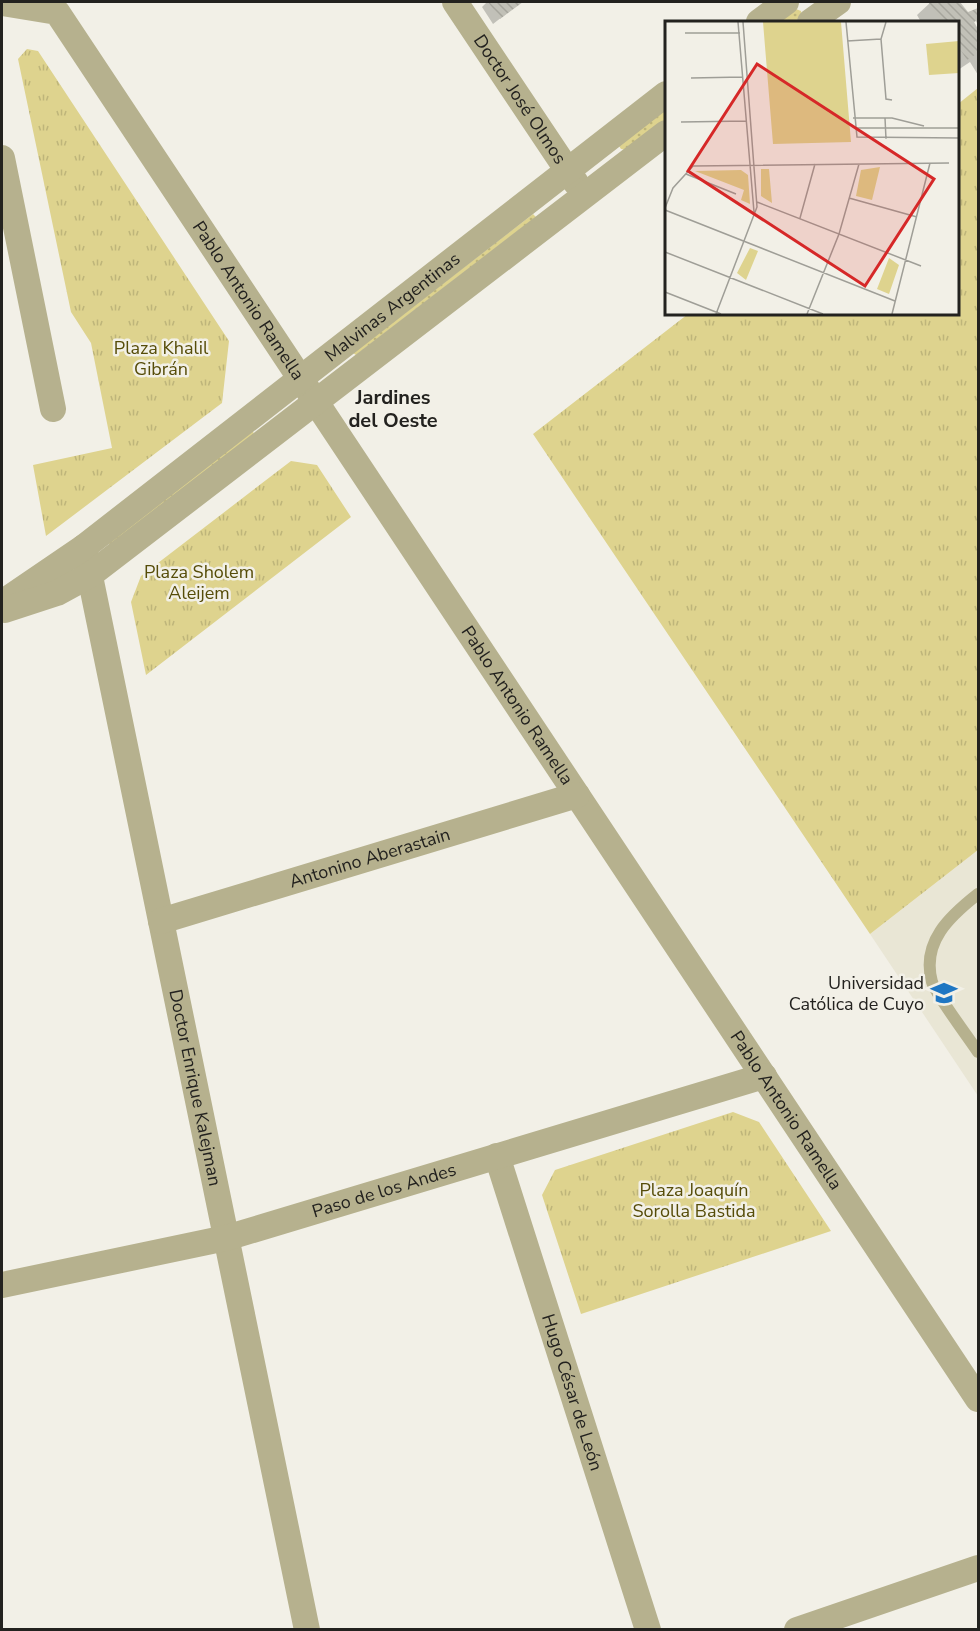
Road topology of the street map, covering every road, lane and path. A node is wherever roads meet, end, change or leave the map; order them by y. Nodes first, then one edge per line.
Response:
1 (455, 2) edge
2 (786, 2) edge
3 (838, 2) edge
4 (2, 3) edge
5 (760, 21) edge
6 (811, 21) edge
7 (665, 95) edge
8 (665, 134) edge
9 (2, 158) edge
10 (568, 171) junction
11 (584, 196) junction
12 (301, 378) junction
13 (316, 402) junction
14 (53, 409) dead end
15 (84, 546) junction
16 (90, 575) junction
17 (2, 603) edge
18 (2, 611) edge
19 (577, 795) junction
20 (977, 899) edge
21 (161, 921) junction
22 (978, 1052) edge
23 (764, 1076) junction
24 (497, 1156) junction
25 (226, 1238) junction
26 (2, 1285) edge
27 (978, 1399) edge
28 (978, 1568) edge
29 (307, 1629) edge
30 (648, 1629) edge
31 (797, 1629) edge

1 - 10 street, Doctor José Olmos
2 - 5 street
3 - 6 street
4 - 12 street, Pablo Antonio Ramella
7 - 10 street, Malvinas Argentinas
8 - 11 street, Malvinas Argentinas
9 - 14 street
10 - 11 street, Doctor José Olmos
10 - 12 street, Malvinas Argentinas
11 - 13 street, Malvinas Argentinas
12 - 13 street, Pablo Antonio Ramella
12 - 15 street, Malvinas Argentinas
13 - 16 street, Malvinas Argentinas
13 - 19 street, Pablo Antonio Ramella
15 - 16 street, Doctor Enrique Kalejman
15 - 17 street, Malvinas Argentinas
16 - 18 street, Malvinas Argentinas
16 - 21 street, Doctor Enrique Kalejman
19 - 21 street, Antonino Aberastain
19 - 23 street, Pablo Antonio Ramella
20 - 22 lane
21 - 25 street, Doctor Enrique Kalejman
23 - 24 street, Paso de los Andes
23 - 27 street, Pablo Antonio Ramella
24 - 25 street, Paso de los Andes
24 - 30 street, Hugo César de León
25 - 26 street, Paso de los Andes
25 - 29 street, Doctor Enrique Kalejman
28 - 31 street

